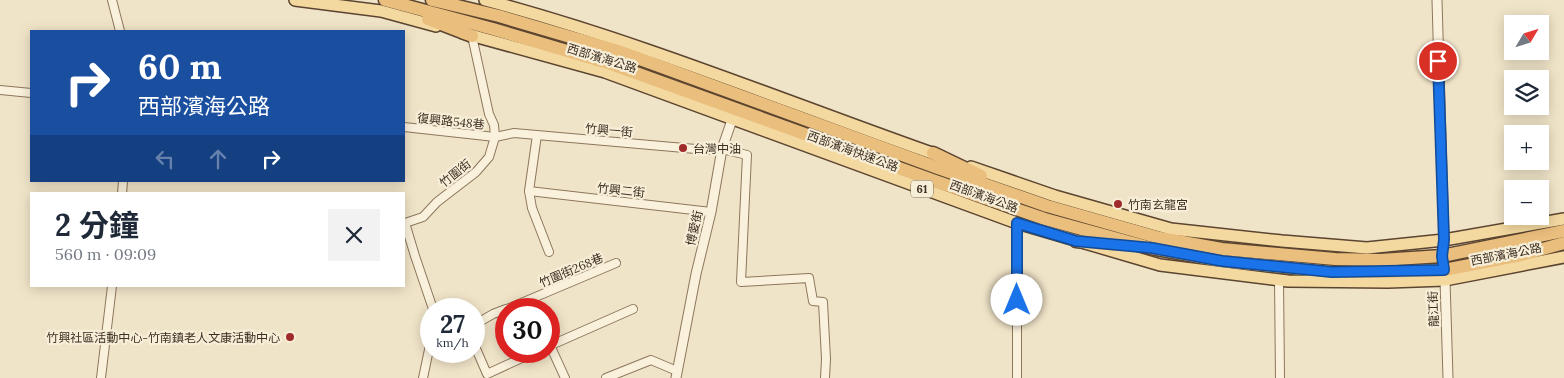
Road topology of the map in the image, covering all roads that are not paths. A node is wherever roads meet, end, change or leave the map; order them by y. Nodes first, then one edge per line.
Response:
1 (112, 0) edge
2 (295, 0) edge
3 (384, 0) edge
4 (432, 0) edge
5 (485, 0) edge
6 (1437, 0) edge
7 (120, 30) edge
8 (472, 36) junction
9 (0, 90) edge
10 (30, 93) edge
11 (739, 102) junction
12 (405, 127) edge
13 (537, 136) junction
14 (495, 137) junction
15 (722, 149) junction
16 (933, 154) junction
17 (529, 191) junction
18 (1047, 206) junction
19 (711, 212) junction
20 (1564, 219) edge
21 (1017, 223) junction
22 (1564, 231) edge
23 (1444, 240) junction
24 (1076, 241) junction
25 (1564, 244) edge
26 (1152, 248) junction
27 (549, 252) dead end
28 (1442, 256) junction
29 (1564, 256) edge
30 (616, 263) dead end
31 (1445, 275) junction
32 (1279, 279) junction
33 (112, 287) edge
34 (429, 298) edge
35 (535, 298) edge
36 (633, 309) dead end
37 (560, 340) edge
38 (427, 363) edge
39 (482, 363) edge
40 (511, 363) edge
41 (558, 363) edge
42 (677, 374) edge
43 (101, 378) edge
44 (424, 378) edge
45 (565, 378) edge
46 (606, 378) edge
47 (825, 378) edge
48 (1017, 378) edge
49 (1280, 378) edge
50 (1448, 378) edge

1 - 7 street
2 - 8 main road, 西部濱海公路 / 61
3 - 8 highway
3 - 11 highway, 西部濱海快速公路 / 61
4 - 11 highway, 西部濱海快速公路 / 61
5 - 11 main road, 西部濱海公路 / 61
6 - 23 street, 龍江街
8 - 11 main road, 西部濱海公路 / 61
8 - 14 street
9 - 10 street
11 - 15 street, 博愛街
11 - 16 main road, 西部濱海公路 / 61
11 - 18 highway, 西部濱海快速公路 / 61
11 - 21 main road, 西部濱海公路 / 61
11 - 26 highway, 西部濱海快速公路 / 61
12 - 14 street, 復興路548巷
13 - 14 street, 竹興一街
13 - 15 street, 竹興一街
13 - 17 street
14 - 34 street, 竹圍街
15 - 19 street, 博愛街
15 - 47 street, 竹興一街
16 - 18 highway
16 - 23 main road, 西部濱海公路 / 61
17 - 19 street, 竹興二街
17 - 27 street
18 - 28 highway, 西部濱海快速公路 / 61
19 - 42 street, 博愛街
20 - 23 main road, 西部濱海公路 / 61
21 - 24 main road, 西部濱海公路 / 61
21 - 48 street
22 - 28 highway, 西部濱海快速公路 / 61
23 - 28 street, 龍江街
24 - 26 highway
24 - 32 main road, 西部濱海公路 / 61
25 - 31 highway, 西部濱海快速公路 / 61
26 - 31 highway, 西部濱海快速公路 / 61
28 - 31 street, 龍江街
29 - 31 main road, 西部濱海公路 / 61
30 - 35 street, 竹圍街268巷
31 - 32 main road, 西部濱海公路 / 61
31 - 50 street, 龍江街
32 - 49 street
33 - 43 street
36 - 37 street
38 - 44 street
39 - 40 street
41 - 45 street
42 - 46 street

